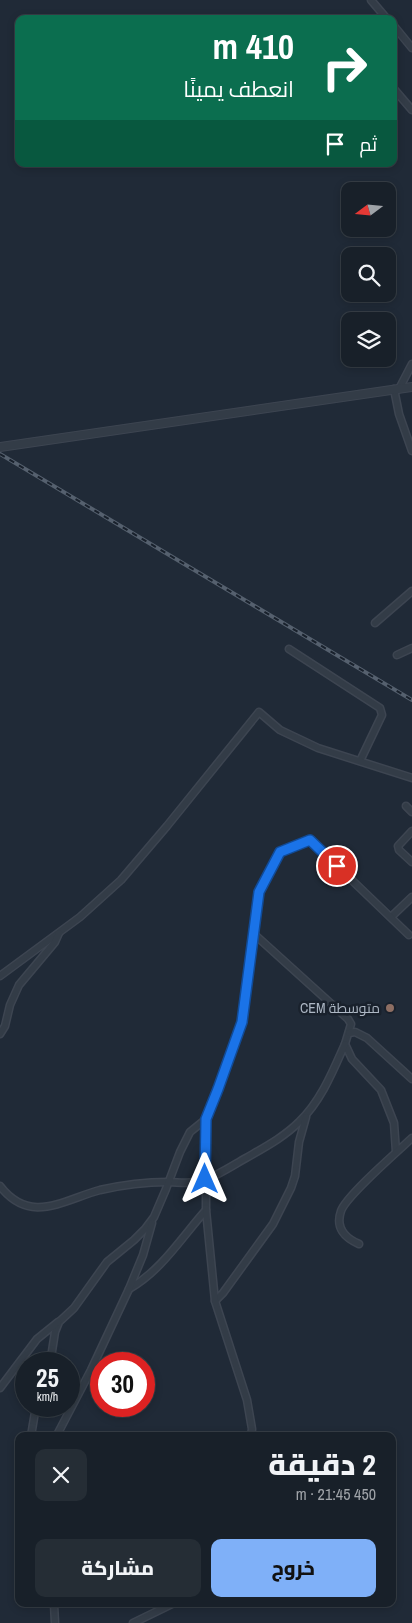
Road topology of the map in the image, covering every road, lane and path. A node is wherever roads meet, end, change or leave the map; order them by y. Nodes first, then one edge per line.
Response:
1 (371, 0) edge
2 (384, 15) edge
3 (397, 30) edge
4 (412, 48) edge
5 (397, 92) edge
6 (412, 110) edge
7 (412, 364) edge
8 (412, 387) edge
9 (396, 389) junction
10 (0, 447) edge
11 (412, 451) edge
12 (412, 591) edge
13 (376, 622) dead end
14 (412, 648) edge
15 (289, 649) dead end
16 (397, 655) dead end
17 (360, 761) junction
18 (412, 778) edge
19 (406, 806) dead end
20 (412, 812) edge
21 (412, 831) edge
22 (412, 862) edge
23 (412, 896) edge
24 (391, 917) junction
25 (60, 932) junction
26 (253, 933) junction
27 (411, 935) edge
28 (0, 976) edge
29 (349, 1033) junction
30 (0, 1034) edge
31 (345, 1044) junction
32 (412, 1079) edge
33 (307, 1113) junction
34 (206, 1119) junction
35 (412, 1138) edge
36 (396, 1152) junction
37 (205, 1179) junction
38 (169, 1182) junction
39 (0, 1186) edge
40 (206, 1210) junction
41 (154, 1217) junction
42 (359, 1244) dead end
43 (129, 1290) junction
44 (215, 1301) junction
45 (59, 1322) junction
46 (52, 1352) edge
47 (0, 1388) edge
48 (34, 1417) edge
49 (32, 1432) edge
50 (59, 1432) edge
51 (252, 1432) edge
52 (54, 1607) edge
53 (166, 1607) edge
54 (55, 1623) edge
55 (133, 1623) edge

1 - 2 street
3 - 4 street
5 - 6 street
7 - 9 street
8 - 9 street
9 - 10 street
9 - 11 street
12 - 13 street
14 - 16 street
15 - 17 street
17 - 18 street
17 - 25 street
19 - 20 street
21 - 22 street
23 - 24 street
24 - 26 street
24 - 27 street
25 - 28 street
25 - 30 street
26 - 29 street
26 - 34 street
29 - 31 street
29 - 32 street
31 - 33 street
31 - 36 street
33 - 37 street
33 - 44 street
34 - 37 street
34 - 38 street
35 - 36 street
36 - 42 street
37 - 38 street
37 - 40 street
38 - 39 street
38 - 41 street
40 - 43 street
40 - 44 street
41 - 43 street
41 - 45 street
43 - 50 street
44 - 51 street
45 - 46 street
45 - 47 street
48 - 49 street
52 - 54 street
53 - 55 street

